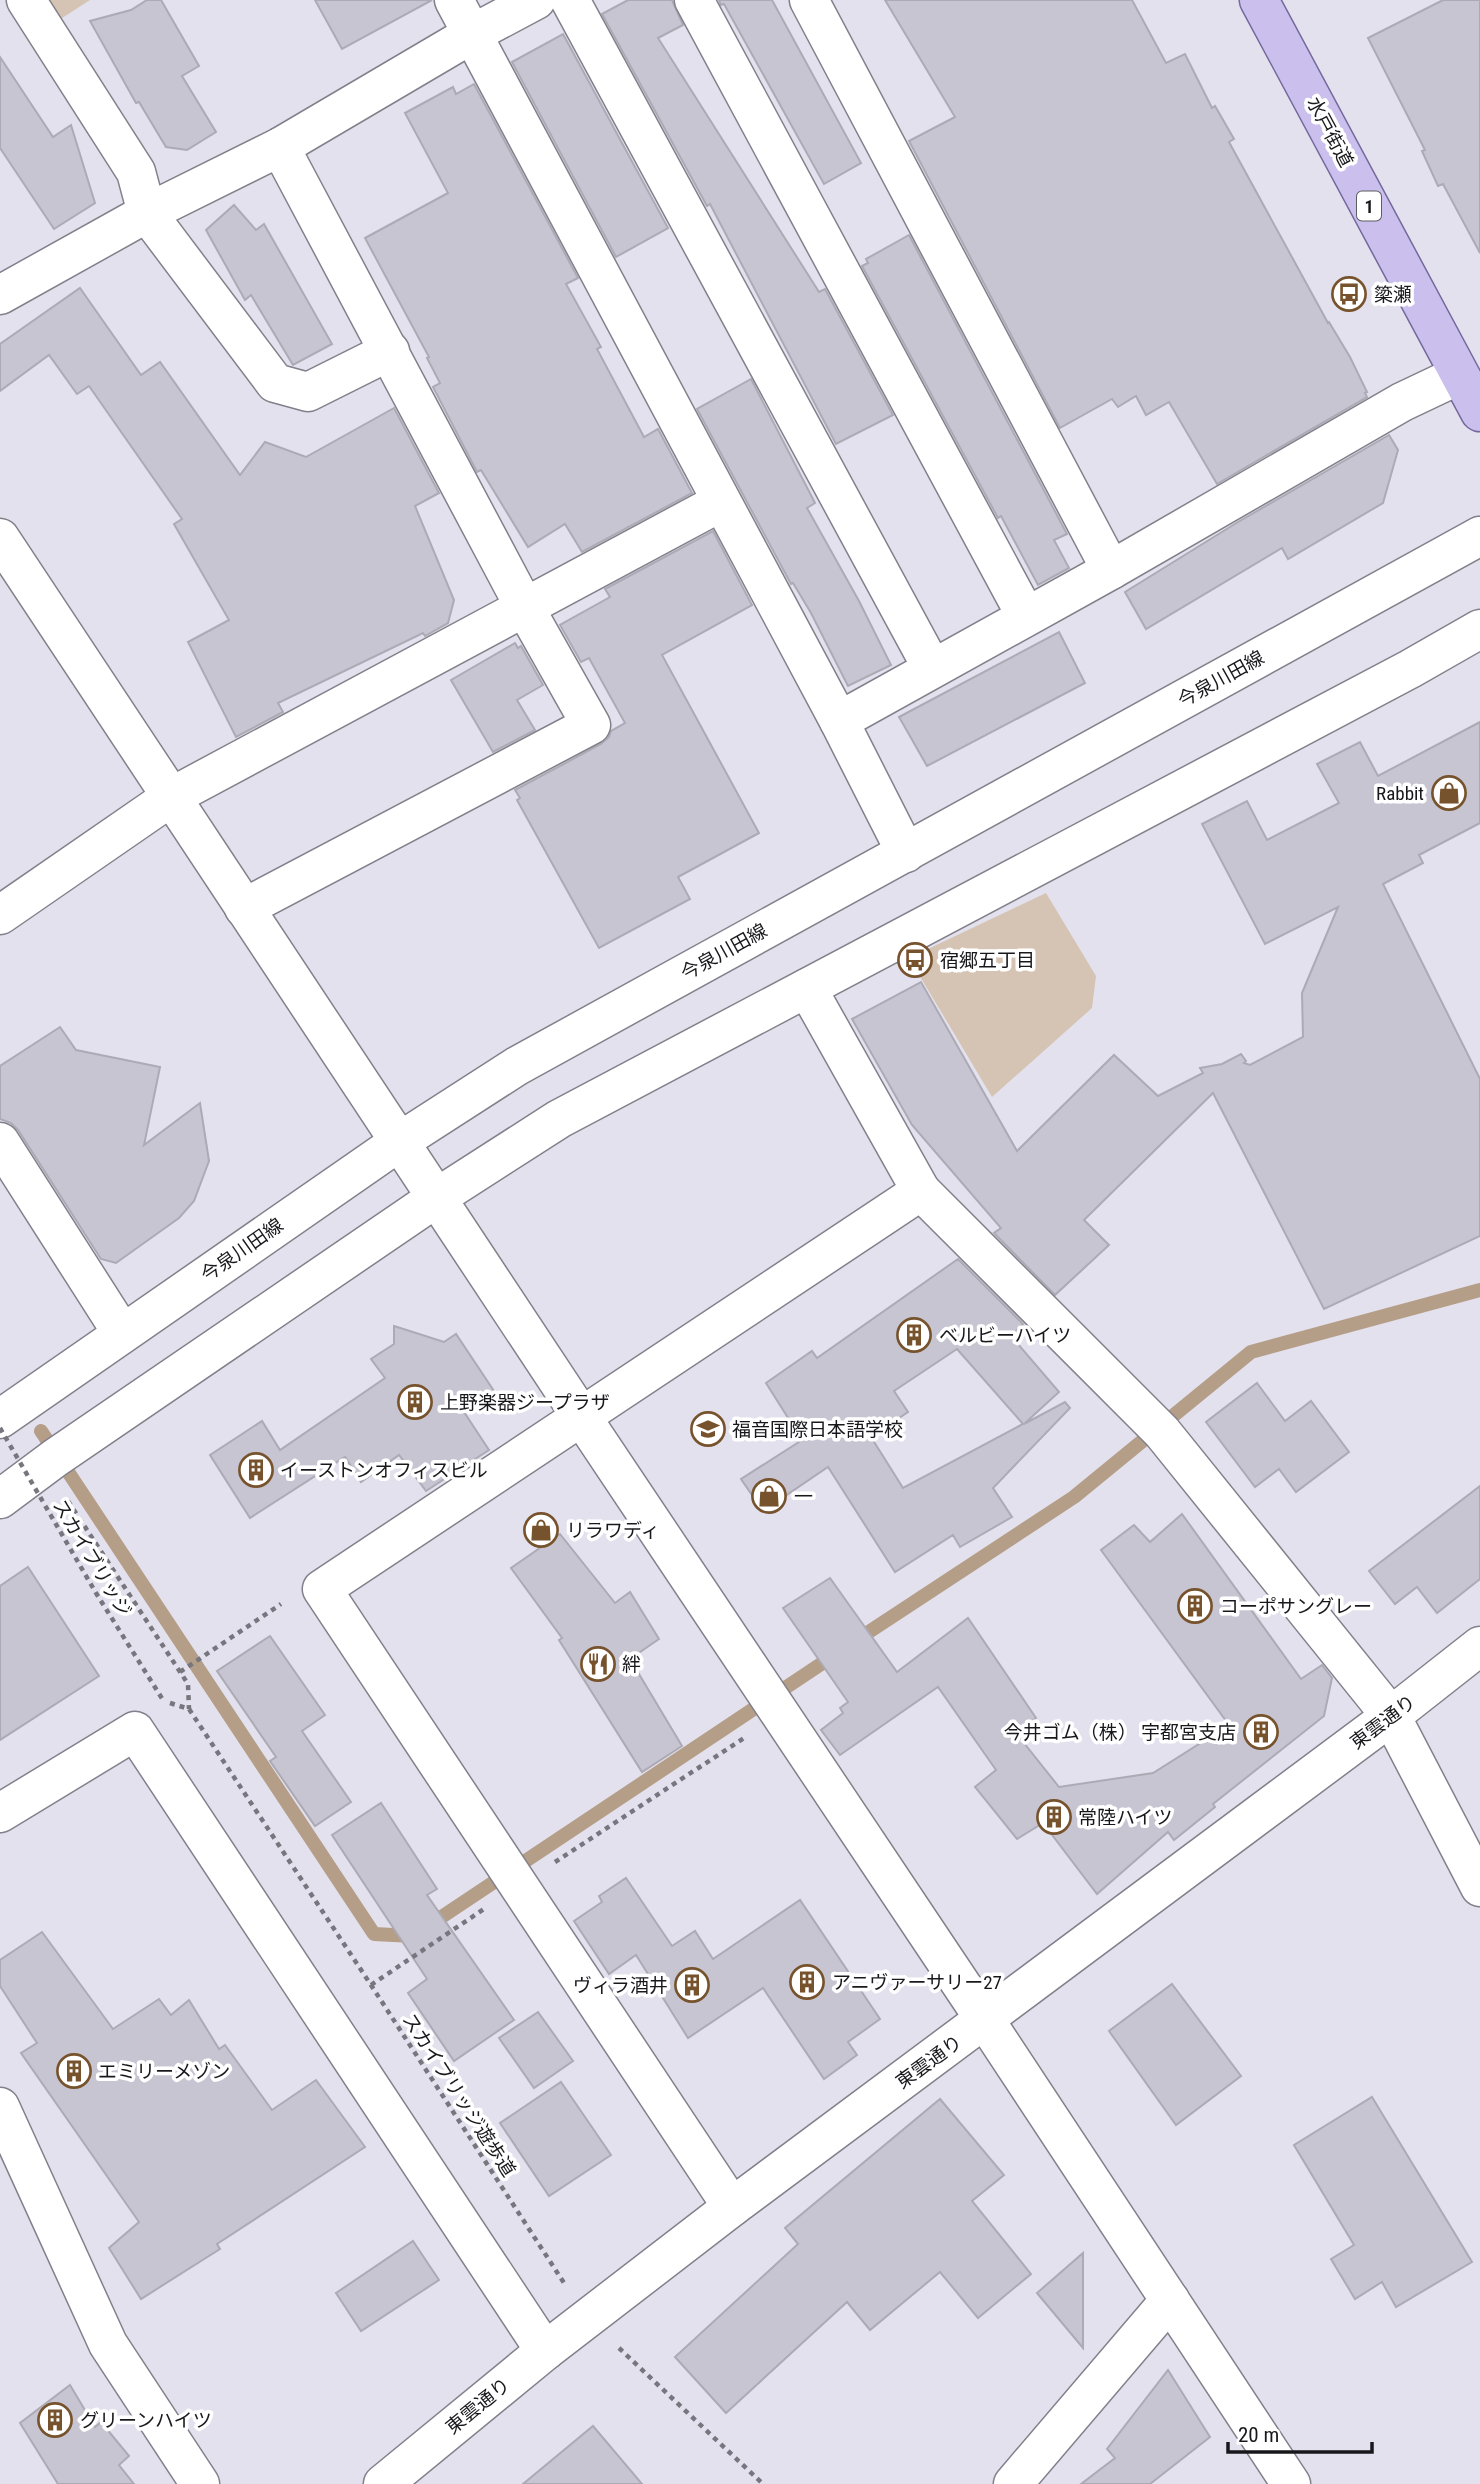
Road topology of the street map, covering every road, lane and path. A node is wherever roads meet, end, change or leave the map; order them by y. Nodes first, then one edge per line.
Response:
1 (26, 0) edge
2 (454, 0) edge
3 (536, 0) edge
4 (570, 0) edge
5 (694, 0) edge
6 (809, 0) edge
7 (1259, 0) edge
8 (472, 34) junction
9 (280, 147) junction
10 (147, 213) junction
11 (0, 295) edge
12 (390, 351) junction
13 (1459, 375) junction
14 (1480, 412) edge
15 (721, 502) junction
16 (1480, 536) edge
17 (0, 538) edge
18 (1111, 570) junction
19 (525, 608) junction
20 (1026, 616) junction
21 (1480, 629) edge
22 (932, 668) junction
23 (839, 721) junction
24 (171, 797) junction
25 (906, 853) junction
26 (244, 908) junction
27 (0, 915) edge
28 (807, 988) junction
29 (0, 1142) edge
30 (399, 1142) junction
31 (921, 1191) junction
32 (436, 1198) junction
33 (122, 1333) junction
34 (581, 1416) junction
35 (0, 1419) edge
36 (0, 1427) edge
37 (62, 1492) dead end
38 (0, 1499) edge
39 (322, 1589) junction
40 (1480, 1646) edge
41 (180, 1672) junction
42 (189, 1709) junction
43 (1391, 1716) junction
44 (755, 1731) dead end
45 (0, 1813) edge
46 (520, 1885) junction
47 (1480, 1887) edge
48 (371, 1985) junction
49 (985, 2020) junction
50 (0, 2107) edge
51 (732, 2207) junction
52 (1170, 2300) junction
53 (587, 2318) junction
54 (545, 2351) junction
55 (200, 2484) edge
56 (383, 2484) edge
57 (763, 2484) edge
58 (1013, 2484) edge
59 (1291, 2484) edge

1 - 10 street
2 - 8 street
3 - 8 street
4 - 22 street
5 - 20 street
6 - 18 street
7 - 13 main road, 水戸街道 / 1
8 - 9 street
8 - 15 street
9 - 10 street
9 - 12 street
10 - 11 street
10 - 12 street
12 - 19 street
13 - 14 main road, 水戸街道 / 1
13 - 18 street
15 - 19 street
15 - 23 street
16 - 25 street, 今泉川田線
17 - 24 street
18 - 20 street
19 - 24 street
19 - 26 street
20 - 22 street
21 - 28 street
22 - 23 street
23 - 25 street
24 - 26 street
24 - 27 street
25 - 30 street, 今泉川田線
26 - 30 street
28 - 31 street
28 - 32 street
29 - 33 street
30 - 32 street
30 - 33 street, 今泉川田線
31 - 34 street
31 - 43 street
32 - 34 street
32 - 38 street
33 - 35 street, 今泉川田線
34 - 39 street
34 - 49 street
36 - 42 path, スカイブリッジ, bridge
37 - 41 path
39 - 41 path
39 - 46 street
40 - 43 street, 東雲通り
41 - 42 path
42 - 48 path, スカイブリッジ遊歩道
43 - 47 street
43 - 49 street, 東雲通り
44 - 46 path
45 - 54 street
46 - 48 path
46 - 51 street
48 - 53 path, スカイブリッジ遊歩道
49 - 51 street, 東雲通り
49 - 52 street
50 - 55 street
51 - 53 street, 東雲通り
52 - 58 street
52 - 59 street
53 - 54 street, 東雲通り
53 - 57 path, スカイブリッジ遊歩道
54 - 56 street, 東雲通り

